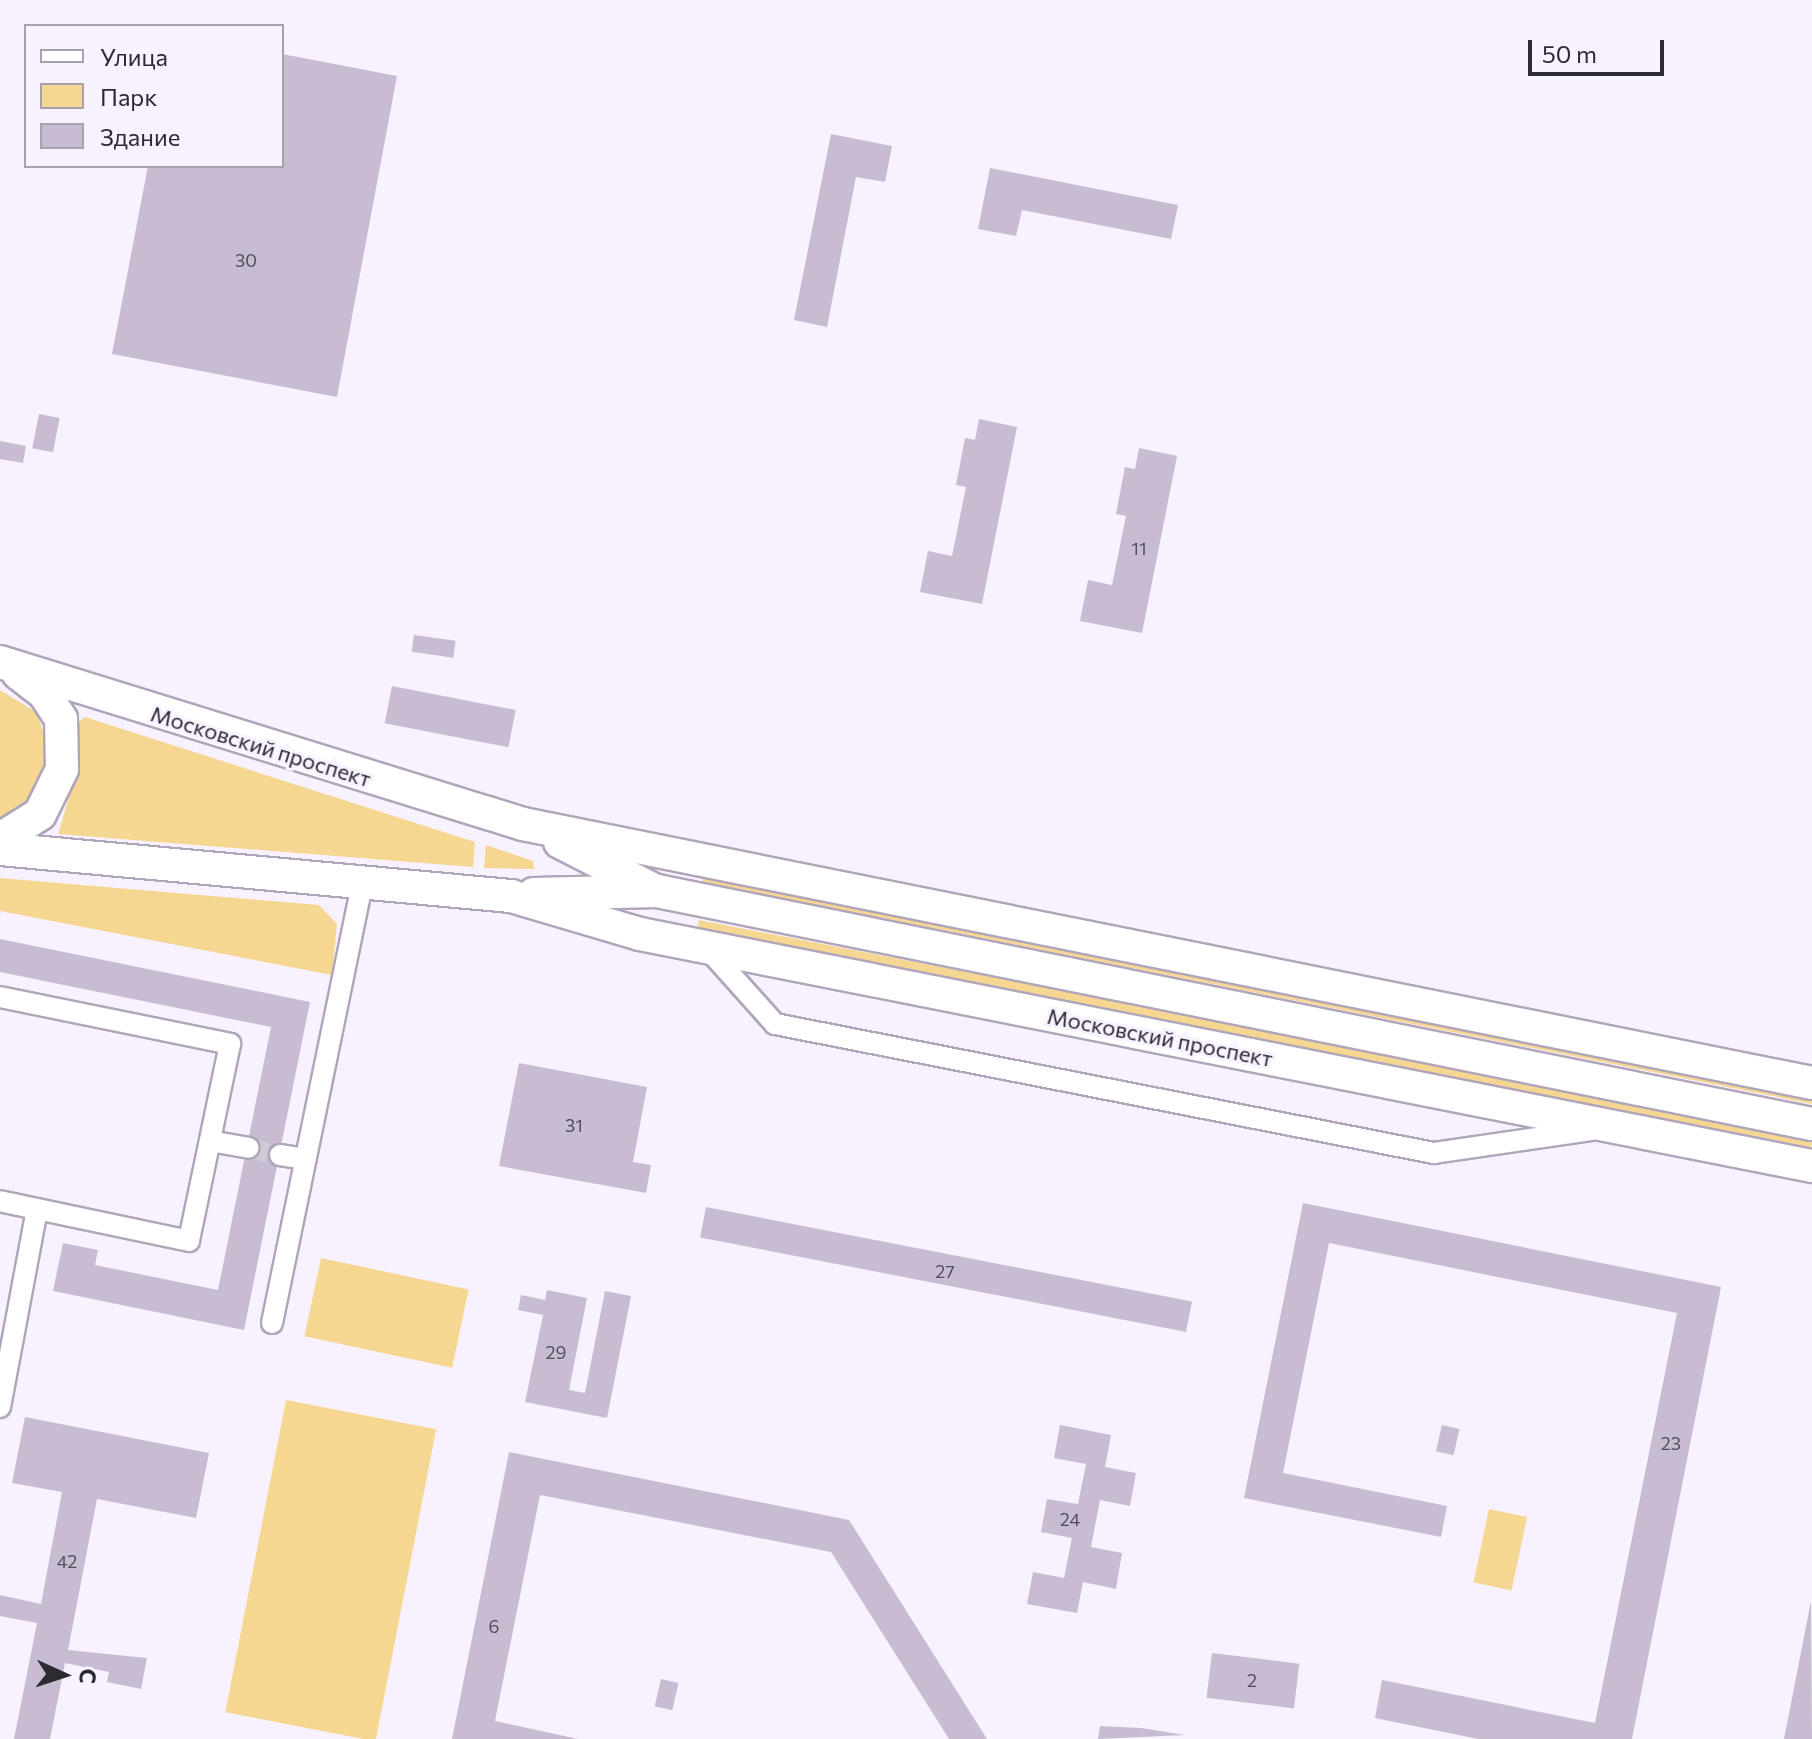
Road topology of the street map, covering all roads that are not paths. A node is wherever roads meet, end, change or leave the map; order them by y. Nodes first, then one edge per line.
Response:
1 (3, 663) edge
2 (532, 828) junction
3 (0, 839) edge
4 (0, 849) edge
5 (362, 883) junction
6 (657, 891) junction
7 (522, 895) junction
8 (705, 947) junction
9 (0, 997) edge
10 (1812, 1083) edge
11 (1812, 1124) edge
12 (1611, 1127) junction
13 (210, 1141) junction
14 (248, 1148) tunnel mouth
15 (280, 1155) tunnel mouth
16 (306, 1159) junction
17 (1812, 1166) edge
18 (0, 1201) edge
19 (37, 1209) junction
20 (272, 1323) dead end
21 (0, 1407) edge

1 - 2 main road, Московский проспект
1 - 3 main road
2 - 6 main road, Московский проспект
2 - 7 main road
2 - 10 main road, Московский проспект
4 - 5 main road, Московский проспект
5 - 7 main road, Московский проспект
5 - 16 street
6 - 7 main road, Московский проспект
6 - 11 main road, Московский проспект
7 - 8 main road, Московский проспект
8 - 12 main road, Московский проспект
8 - 12 street
9 - 13 street
12 - 17 main road, Московский проспект
13 - 14 street
13 - 19 street
15 - 16 street
16 - 20 street
18 - 19 street
19 - 21 street

